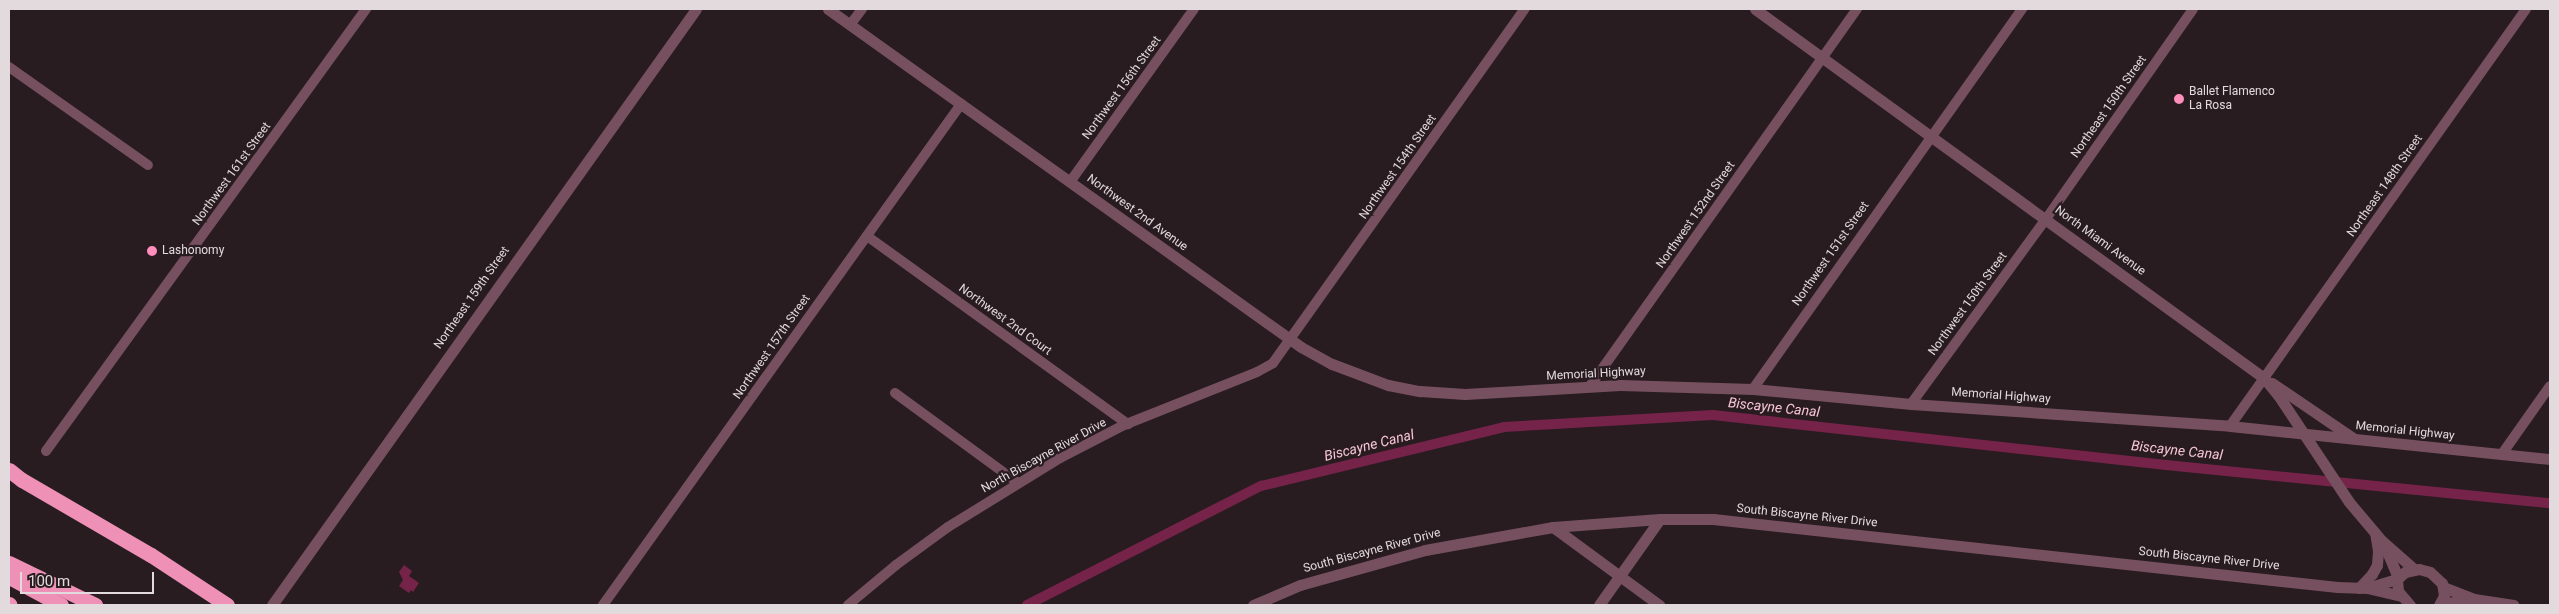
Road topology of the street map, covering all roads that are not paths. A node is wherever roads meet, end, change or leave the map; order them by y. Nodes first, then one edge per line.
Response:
1 (366, 9) edge
2 (696, 9) edge
3 (828, 9) edge
4 (862, 9) edge
5 (1194, 9) edge
6 (1525, 9) edge
7 (1755, 9) edge
8 (1856, 9) edge
9 (2022, 9) edge
10 (2193, 9) edge
11 (2526, 9) edge
12 (850, 25) junction
13 (1822, 57) junction
14 (9, 67) edge
15 (961, 104) junction
16 (1931, 136) junction
17 (148, 165) dead end
18 (1070, 182) junction
19 (2046, 219) junction
20 (867, 236) junction
21 (1291, 340) junction
22 (2264, 378) junction
23 (1590, 386) junction
24 (2550, 386) edge
25 (1754, 389) junction
26 (896, 393) dead end
27 (1450, 394) joint
28 (1911, 404) junction
29 (1128, 424) junction
30 (2230, 426) junction
31 (2304, 434) junction
32 (2355, 439) junction
33 (46, 451) dead end
34 (2502, 454) junction
35 (2550, 459) edge
36 (9, 464) edge
37 (9, 470) edge
38 (22, 480) junction
39 (1018, 483) junction
40 (1660, 519) junction
41 (1553, 527) junction
42 (2379, 537) junction
43 (9, 563) edge
44 (2414, 569) junction
45 (1620, 576) junction
46 (9, 578) edge
47 (2398, 578) junction
48 (2443, 587) junction
49 (2363, 588) junction
50 (2401, 596) junction
51 (2474, 599) junction
52 (61, 605) edge
53 (95, 605) edge
54 (227, 605) edge
55 (272, 605) edge
56 (604, 605) edge
57 (848, 605) edge
58 (1253, 605) edge
59 (1599, 605) edge
60 (1659, 605) edge
61 (2410, 605) edge
62 (2439, 605) edge
63 (2514, 605) edge

1 - 33 street, Northwest 161st Street
2 - 55 street, Northeast 159th Street
3 - 12 street, Northwest 2nd Avenue
4 - 12 street
5 - 18 street, Northwest 156th Street
6 - 21 street, Northwest 154th Street
7 - 13 street, North Miami Avenue
8 - 13 street, Northwest 152nd Street
9 - 16 street, Northwest 151st Street
10 - 19 street, Northeast 150th Street
11 - 22 street, Northeast 148th Street
12 - 15 street, Northwest 2nd Avenue
13 - 16 street, North Miami Avenue
13 - 23 street, Northwest 152nd Street
14 - 17 street
15 - 18 street, Northwest 2nd Avenue
15 - 20 street, Northwest 157th Street
16 - 19 street, North Miami Avenue
16 - 25 street, Northwest 151st Street
18 - 21 street, Northwest 2nd Avenue
19 - 22 street, North Miami Avenue
19 - 28 street, Northwest 150th Street
20 - 29 street, Northwest 2nd Court
20 - 56 street, Northwest 157th Street
21 - 27 street, Northwest 2nd Avenue
21 - 29 street, North Biscayne River Drive
22 - 30 street, Northeast 148th Street
22 - 31 street, North Miami Avenue
22 - 32 street
23 - 25 street, Memorial Highway
23 - 27 street, Memorial Highway
24 - 34 street
25 - 28 street, Memorial Highway
26 - 39 street
28 - 30 street, Memorial Highway
29 - 39 street, North Biscayne River Drive
30 - 31 street, Memorial Highway
31 - 32 street, Memorial Highway
31 - 42 street, North Miami Avenue
32 - 34 street, Memorial Highway
34 - 35 street, Memorial Highway
36 - 38 highway
37 - 38 highway
38 - 54 highway
39 - 57 street, North Biscayne River Drive
40 - 41 street, South Biscayne River Drive
40 - 45 street
40 - 49 street, South Biscayne River Drive
41 - 45 street
41 - 58 street, South Biscayne River Drive
42 - 44 street, North Miami Avenue
42 - 47 street, North Miami Avenue
42 - 49 street
43 - 53 highway
44 - 47 street, South Biscayne River Drive
44 - 48 street
45 - 59 street
45 - 60 street
46 - 52 highway
47 - 49 street, South Biscayne River Drive
47 - 50 street, North Miami Avenue
48 - 51 street
48 - 62 street
49 - 50 street, South Biscayne River Drive
50 - 61 street
51 - 62 street
51 - 63 street

